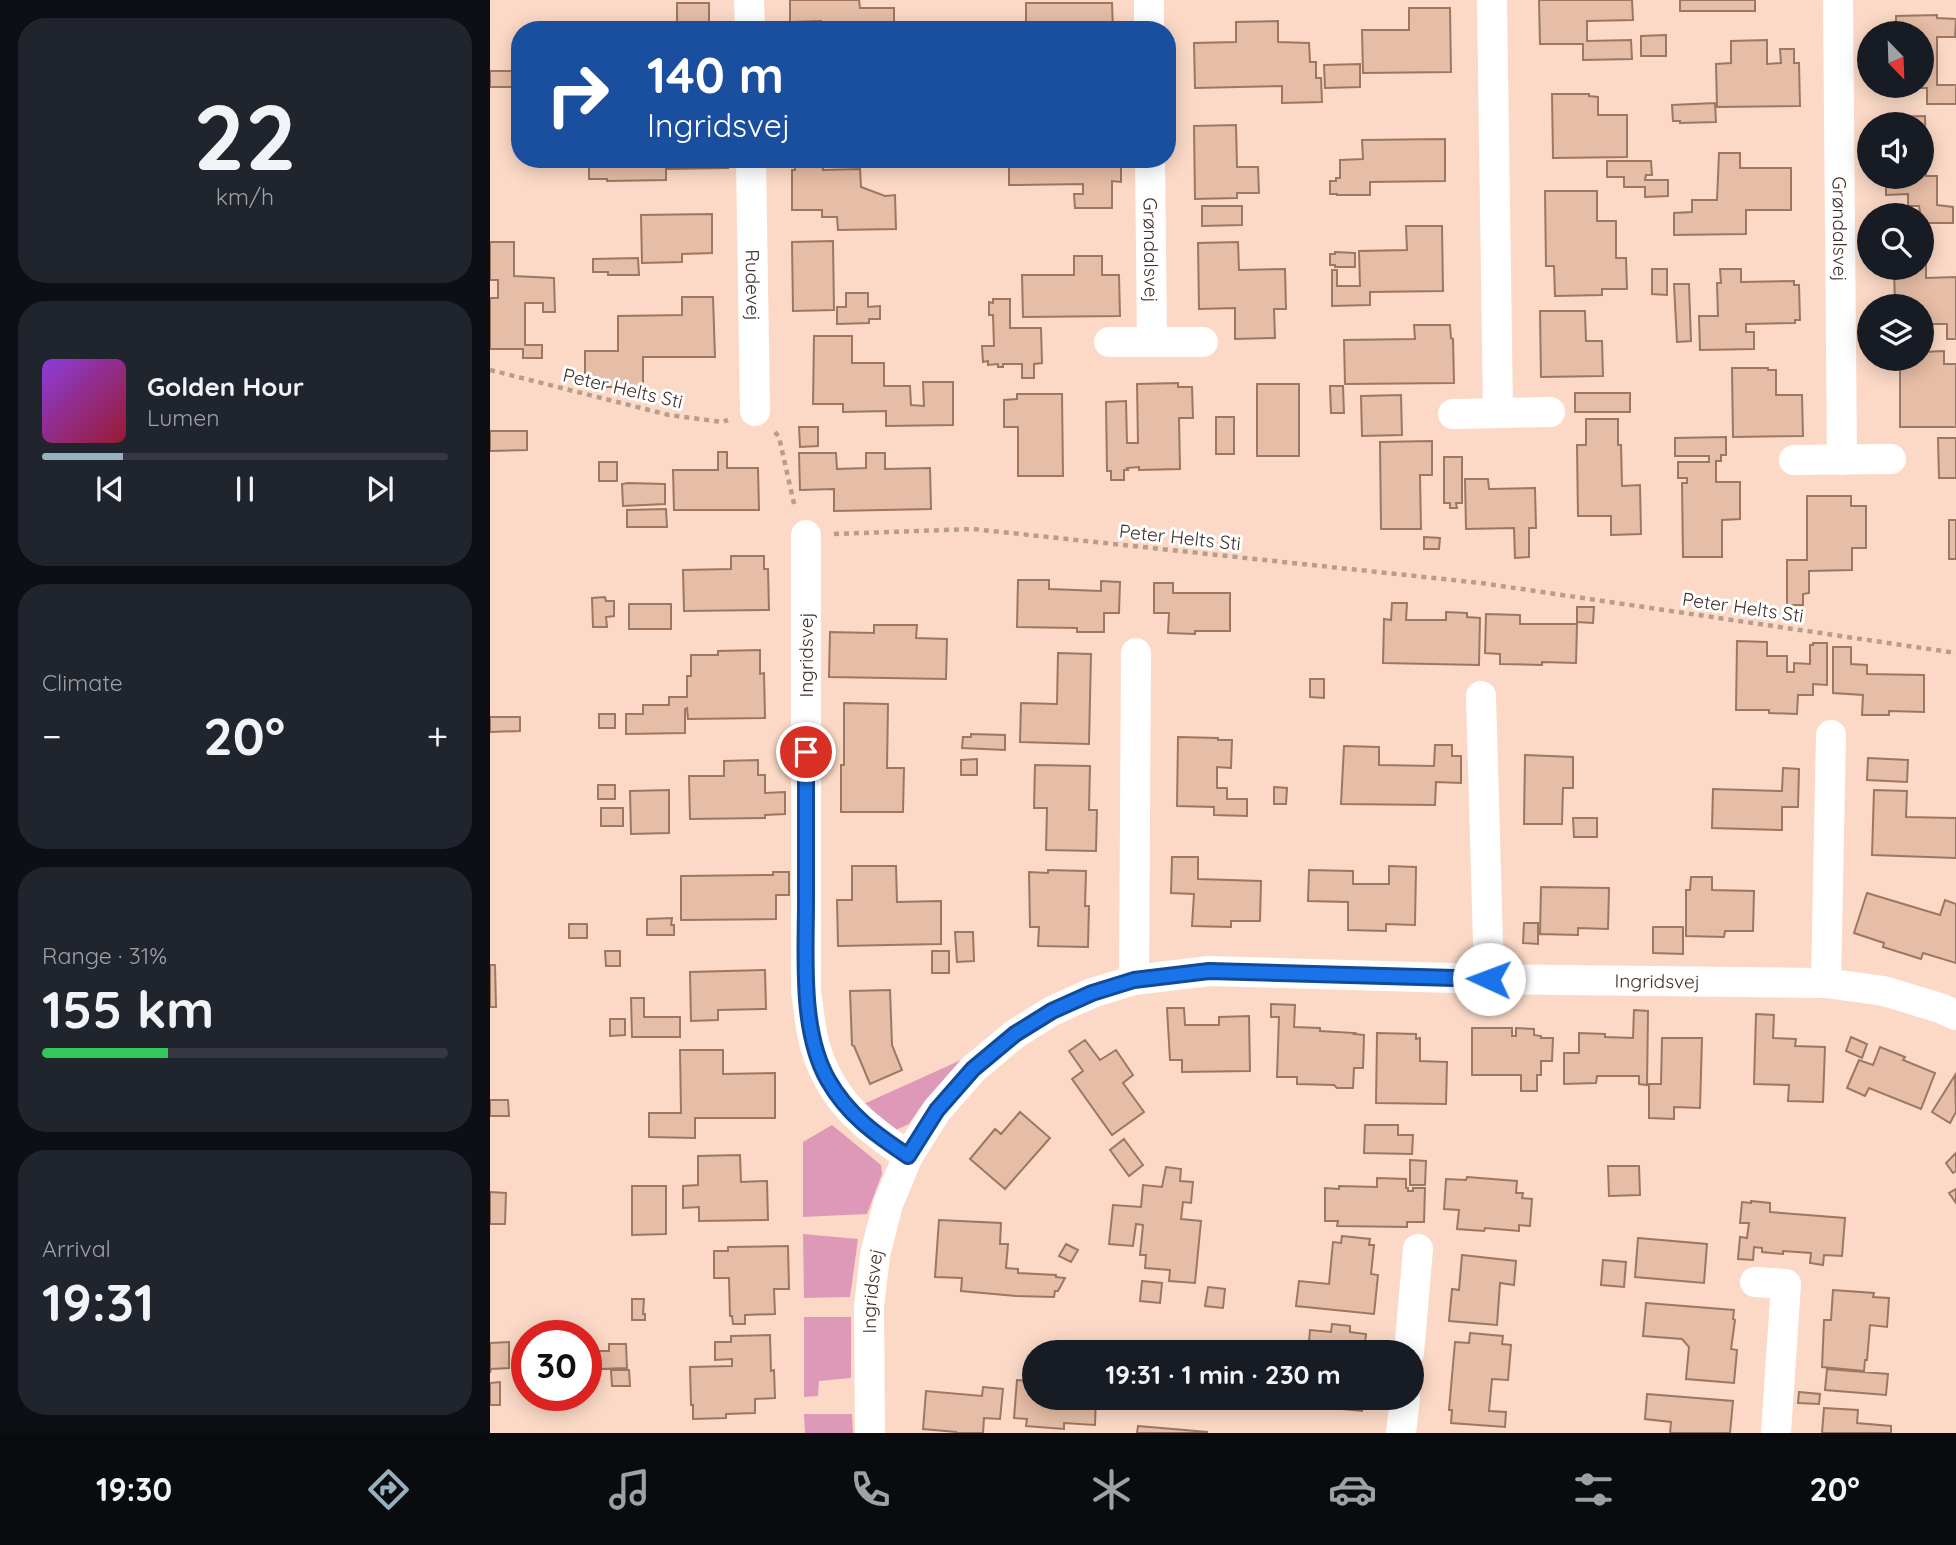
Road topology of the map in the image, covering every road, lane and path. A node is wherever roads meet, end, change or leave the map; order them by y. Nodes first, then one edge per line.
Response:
1 (749, 0) edge
2 (1149, 0) edge
3 (1492, 0) edge
4 (1838, 0) edge
5 (750, 21) edge
6 (1149, 21) edge
7 (751, 168) edge
8 (1150, 168) edge
9 (1109, 342) dead end
10 (1152, 342) junction
11 (1203, 342) dead end
12 (490, 370) edge
13 (755, 411) junction
14 (1550, 412) dead end
15 (1498, 413) junction
16 (1453, 414) dead end
17 (1891, 459) dead end
18 (1794, 460) dead end
19 (1842, 460) junction
20 (806, 535) junction
21 (1136, 653) dead end
22 (1956, 653) edge
23 (1481, 696) dead end
24 (1831, 735) dead end
25 (1489, 979) junction
26 (1134, 980) junction
27 (1826, 983) junction
28 (1956, 1015) edge
29 (908, 1156) junction
30 (1418, 1249) dead end
31 (1755, 1282) dead end
32 (1410, 1340) edge
33 (1404, 1410) edge
34 (870, 1433) edge
35 (1401, 1433) edge
36 (1776, 1433) edge

1 - 5 street
2 - 6 street
3 - 15 street
4 - 19 street, Grøndalsvej
7 - 13 street, Rudevej
8 - 10 street, Grøndalsvej
9 - 10 street
10 - 11 street
12 - 13 path, Peter Helts Sti
13 - 20 path
14 - 15 street
15 - 16 street
17 - 19 street
18 - 19 street
20 - 22 path, Peter Helts Sti
20 - 29 street, Ingridsvej
21 - 26 street
23 - 25 street
24 - 27 street
25 - 26 street, Ingridsvej
25 - 27 street, Ingridsvej
26 - 29 street, Ingridsvej
27 - 28 street, Ingridsvej
29 - 34 street, Ingridsvej
30 - 32 street
31 - 36 street
33 - 35 street

